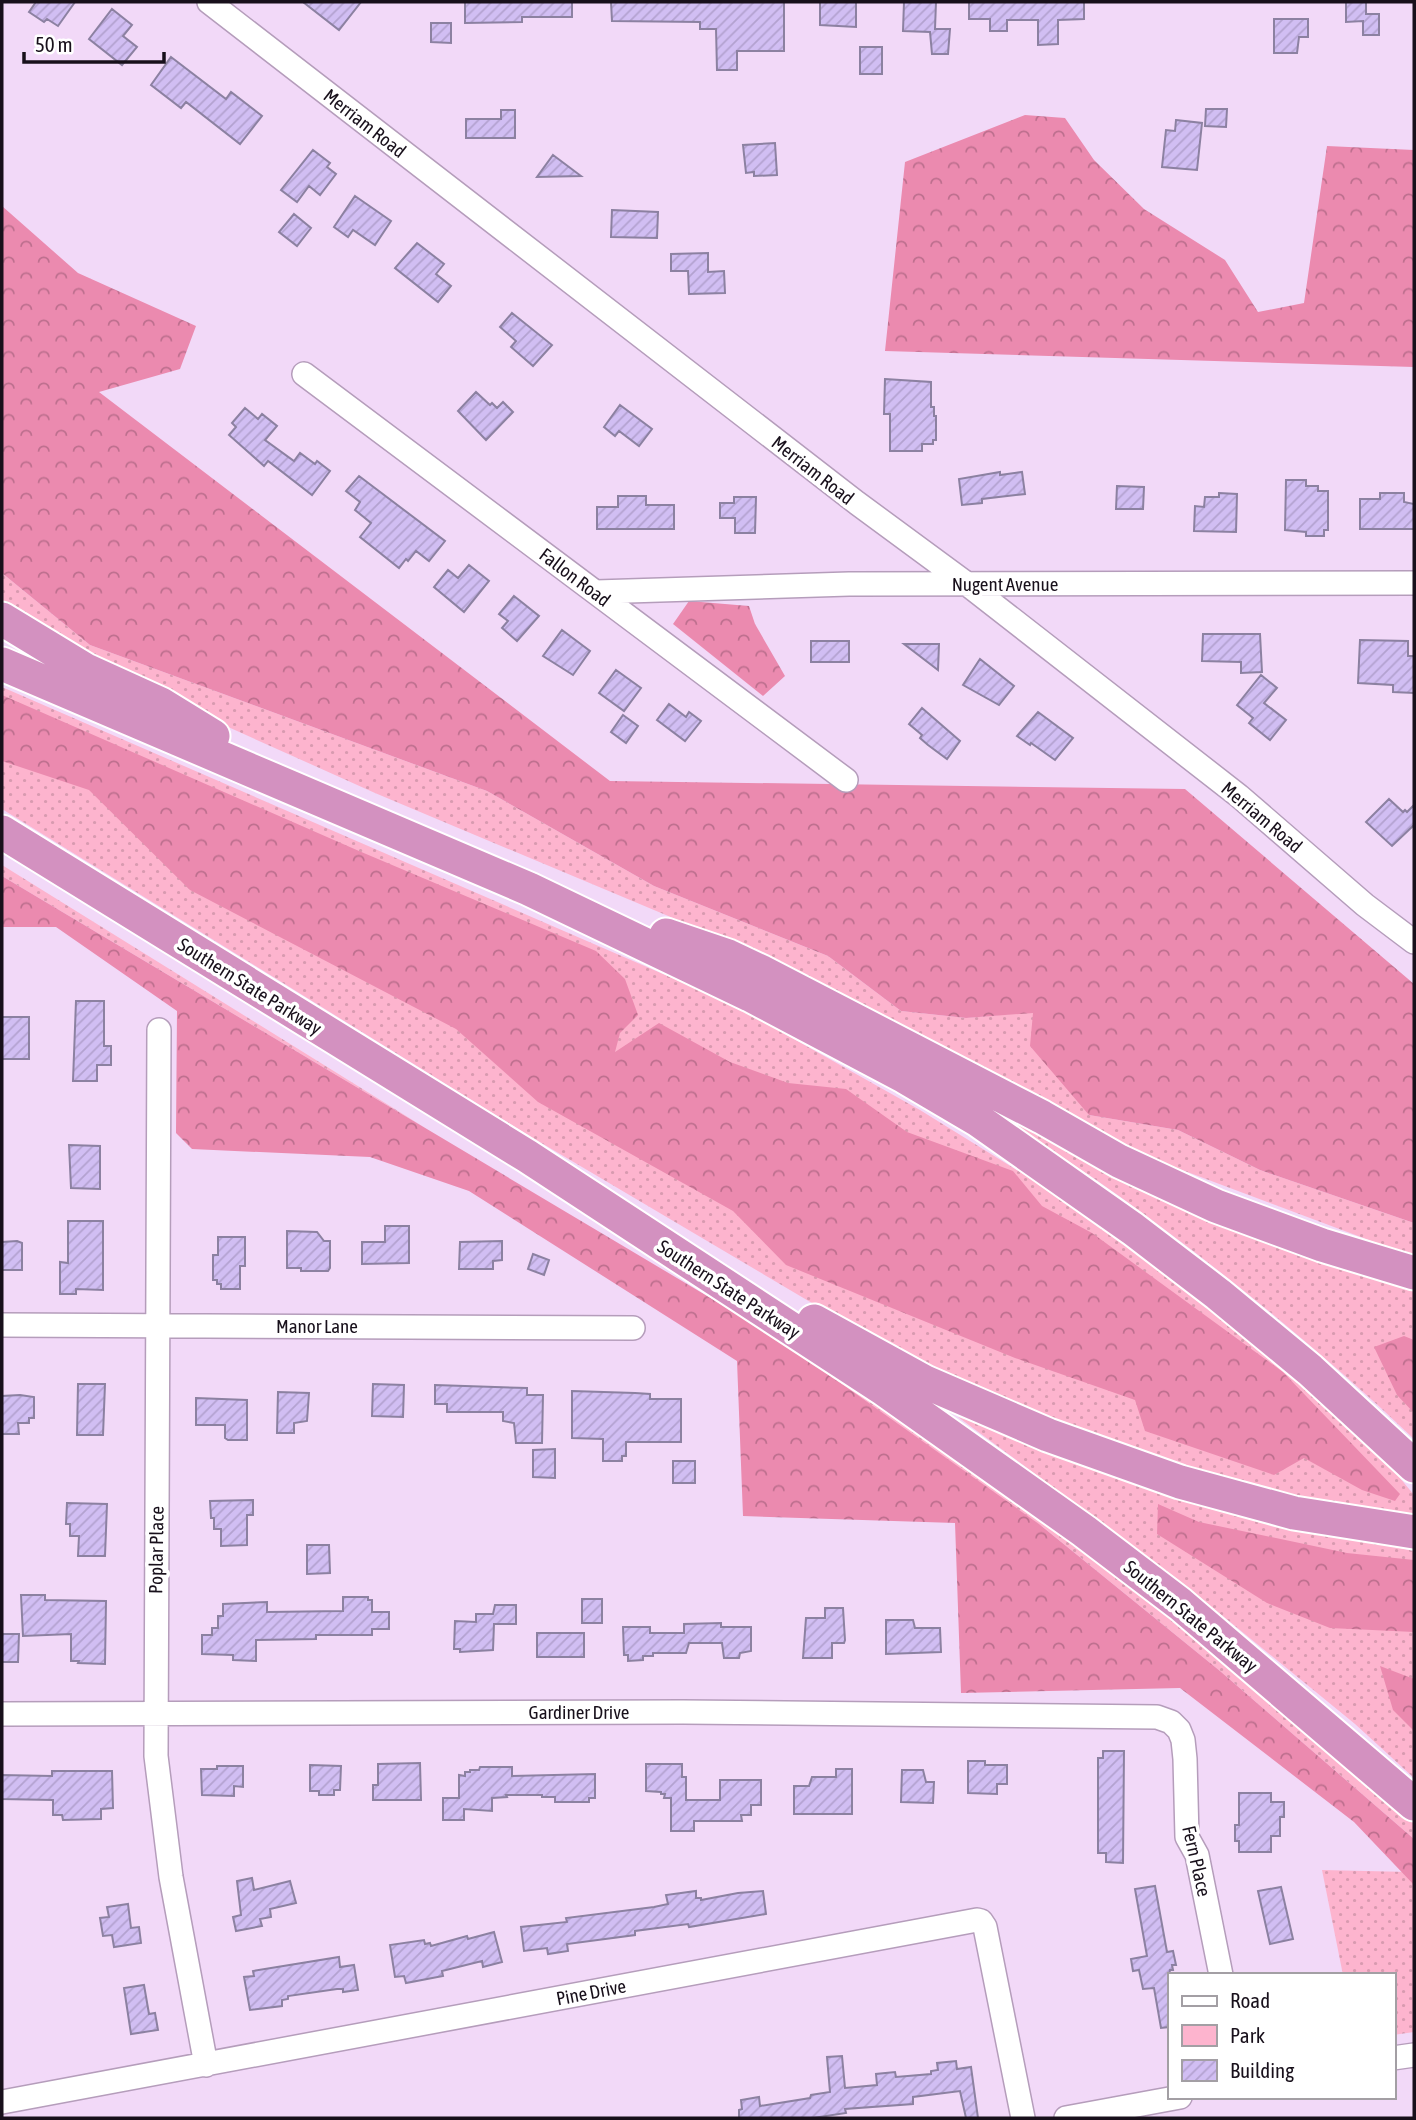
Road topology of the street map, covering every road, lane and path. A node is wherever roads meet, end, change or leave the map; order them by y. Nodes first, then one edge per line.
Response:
1 (209, 2) edge
2 (304, 374) dead end
3 (1414, 583) edge
4 (967, 584) junction
5 (596, 592) junction
6 (2, 619) edge
7 (2, 664) edge
8 (846, 780) dead end
9 (310, 795) junction
10 (7, 837) edge
11 (529, 889) junction
12 (1414, 942) edge
13 (159, 1030) dead end
14 (527, 1156) junction
15 (1414, 1273) edge
16 (2, 1325) edge
17 (159, 1325) junction
18 (633, 1328) dead end
19 (1414, 1466) edge
20 (1414, 1532) edge
21 (2, 1714) edge
22 (155, 1714) junction
23 (1157, 1717) joint
24 (1414, 1804) edge
25 (1221, 1973) edge
26 (1414, 2054) edge
27 (1395, 2058) edge
28 (206, 2065) junction
29 (1169, 2099) edge
30 (2, 2102) edge
31 (1023, 2118) edge
32 (1066, 2118) edge

1 - 4 street, Merriam Road
2 - 5 street, Fallon Road
3 - 4 street, Nugent Avenue
4 - 5 street, Nugent Avenue
4 - 12 street, Merriam Road
5 - 8 street, Fallon Road
6 - 9 highway
7 - 9 highway
9 - 11 highway
10 - 14 highway, Southern State Parkway
11 - 15 highway
11 - 19 highway
13 - 17 street, Poplar Place
14 - 20 highway
14 - 24 highway, Southern State Parkway
16 - 17 street, Manor Lane
17 - 18 street, Manor Lane
17 - 22 street, Poplar Place
21 - 22 street, Gardiner Drive
22 - 23 street, Gardiner Drive
22 - 28 street, Poplar Place
23 - 25 street, Fern Place
26 - 27 street
28 - 30 street, Pine Drive
28 - 31 street, Pine Drive
29 - 32 street

